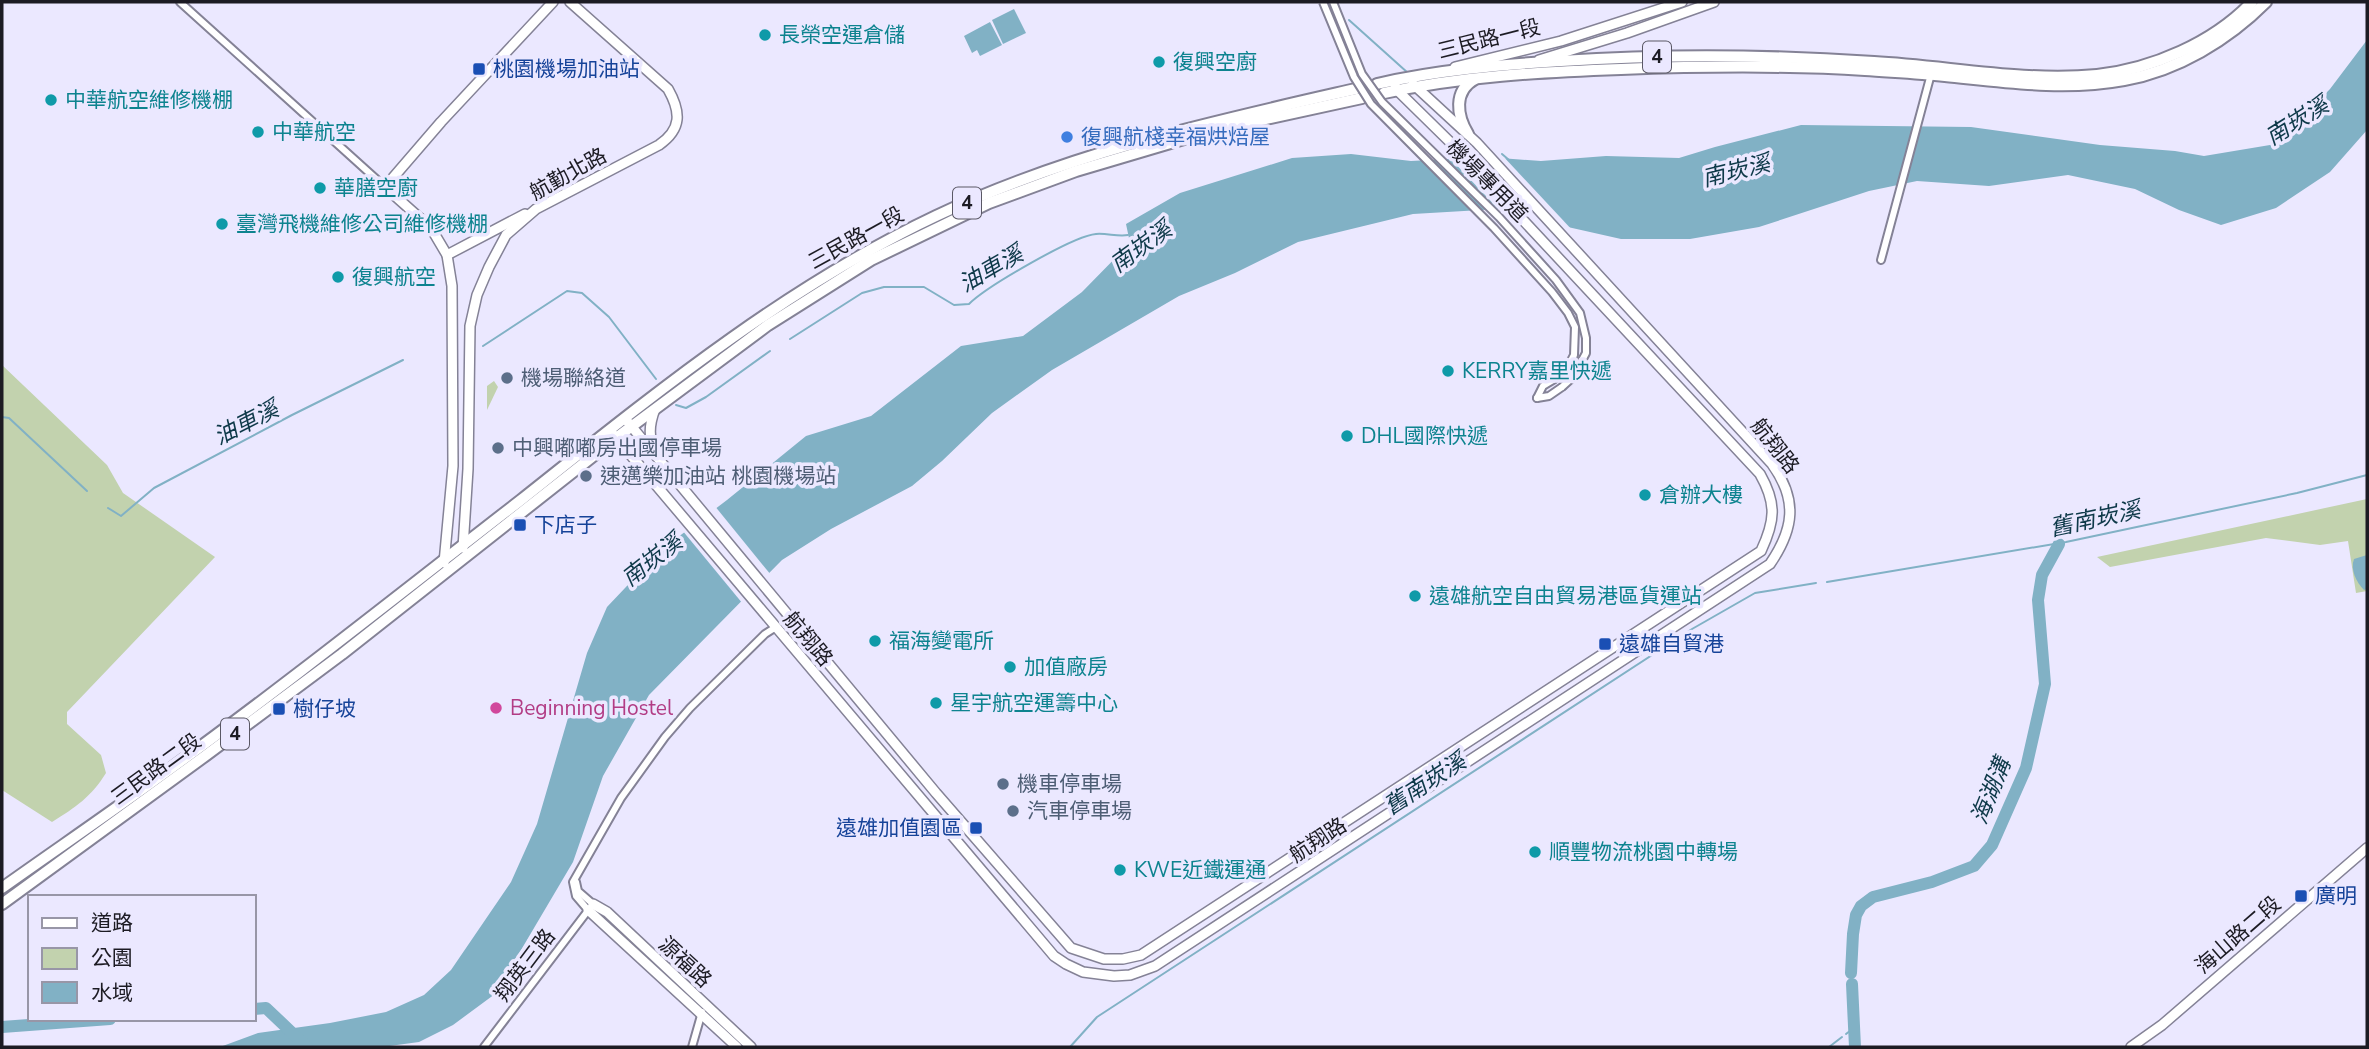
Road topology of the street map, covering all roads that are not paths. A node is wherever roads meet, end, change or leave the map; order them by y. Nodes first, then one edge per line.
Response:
1 (180, 2) edge
2 (554, 2) edge
3 (570, 2) edge
4 (1322, 2) edge
5 (1333, 2) edge
6 (1682, 2) edge
7 (1714, 2) edge
8 (2252, 2) edge
9 (2266, 2) edge
10 (1523, 63) junction
11 (1931, 75) junction
12 (1478, 77) junction
13 (1422, 82) junction
14 (1395, 85) junction
15 (1381, 89) dead end
16 (1473, 138) junction
17 (385, 187) junction
18 (536, 209) junction
19 (447, 255) junction
20 (1881, 260) dead end
21 (655, 408) junction
22 (624, 417) junction
23 (631, 427) junction
24 (613, 434) junction
25 (660, 461) junction
26 (463, 544) junction
27 (444, 559) junction
28 (463, 559) junction
29 (444, 574) junction
30 (773, 624) junction
31 (2367, 848) edge
32 (2, 888) edge
33 (2, 904) edge
34 (590, 907) junction
35 (703, 1009) junction
36 (743, 1046) edge
37 (484, 1047) edge
38 (692, 1047) edge
39 (2131, 1047) edge

1 - 17 street
2 - 17 street
3 - 18 street, 航勤北路
4 - 5 street, 機場專用道, bridge
6 - 13 street, 三民路一段
7 - 10 street, 三民路一段
8 - 10 main road, 4
9 - 11 main road, 4
10 - 13 main road, 4
11 - 12 main road, 4
11 - 20 street
12 - 13 main road, 4
12 - 16 main road
13 - 14 main road, 三民路一段 / 4
13 - 14 main road, 三民路一段 / 4
13 - 16 street, 航翔路
14 - 15 main road, 三民路一段 / 4
14 - 25 street, 航翔路
16 - 30 street, 航翔路
17 - 19 street
18 - 19 street
18 - 26 street, 航勤北路
19 - 27 street
21 - 22 main road, 三民路一段 / 4
21 - 23 main road, 三民路一段 / 4
21 - 25 street
22 - 23 street, 航翔路
22 - 24 main road, 三民路一段 / 4
23 - 24 main road, 三民路一段 / 4
23 - 25 street, 航翔路
24 - 26 main road, 三民路一段 / 4
24 - 28 main road, 三民路一段 / 4
24 - 30 street, 航翔路
26 - 27 main road, 三民路一段 / 4
26 - 28 street, 航勤北路
27 - 29 street
27 - 32 main road, 三民路二段 / 4
28 - 29 main road, 三民路二段 / 4
29 - 33 main road, 三民路二段 / 4
30 - 34 street
31 - 39 street, 海山路二段
34 - 35 street, 源福路
34 - 37 street, 翔英三路
35 - 36 street, 源福路
35 - 38 street

